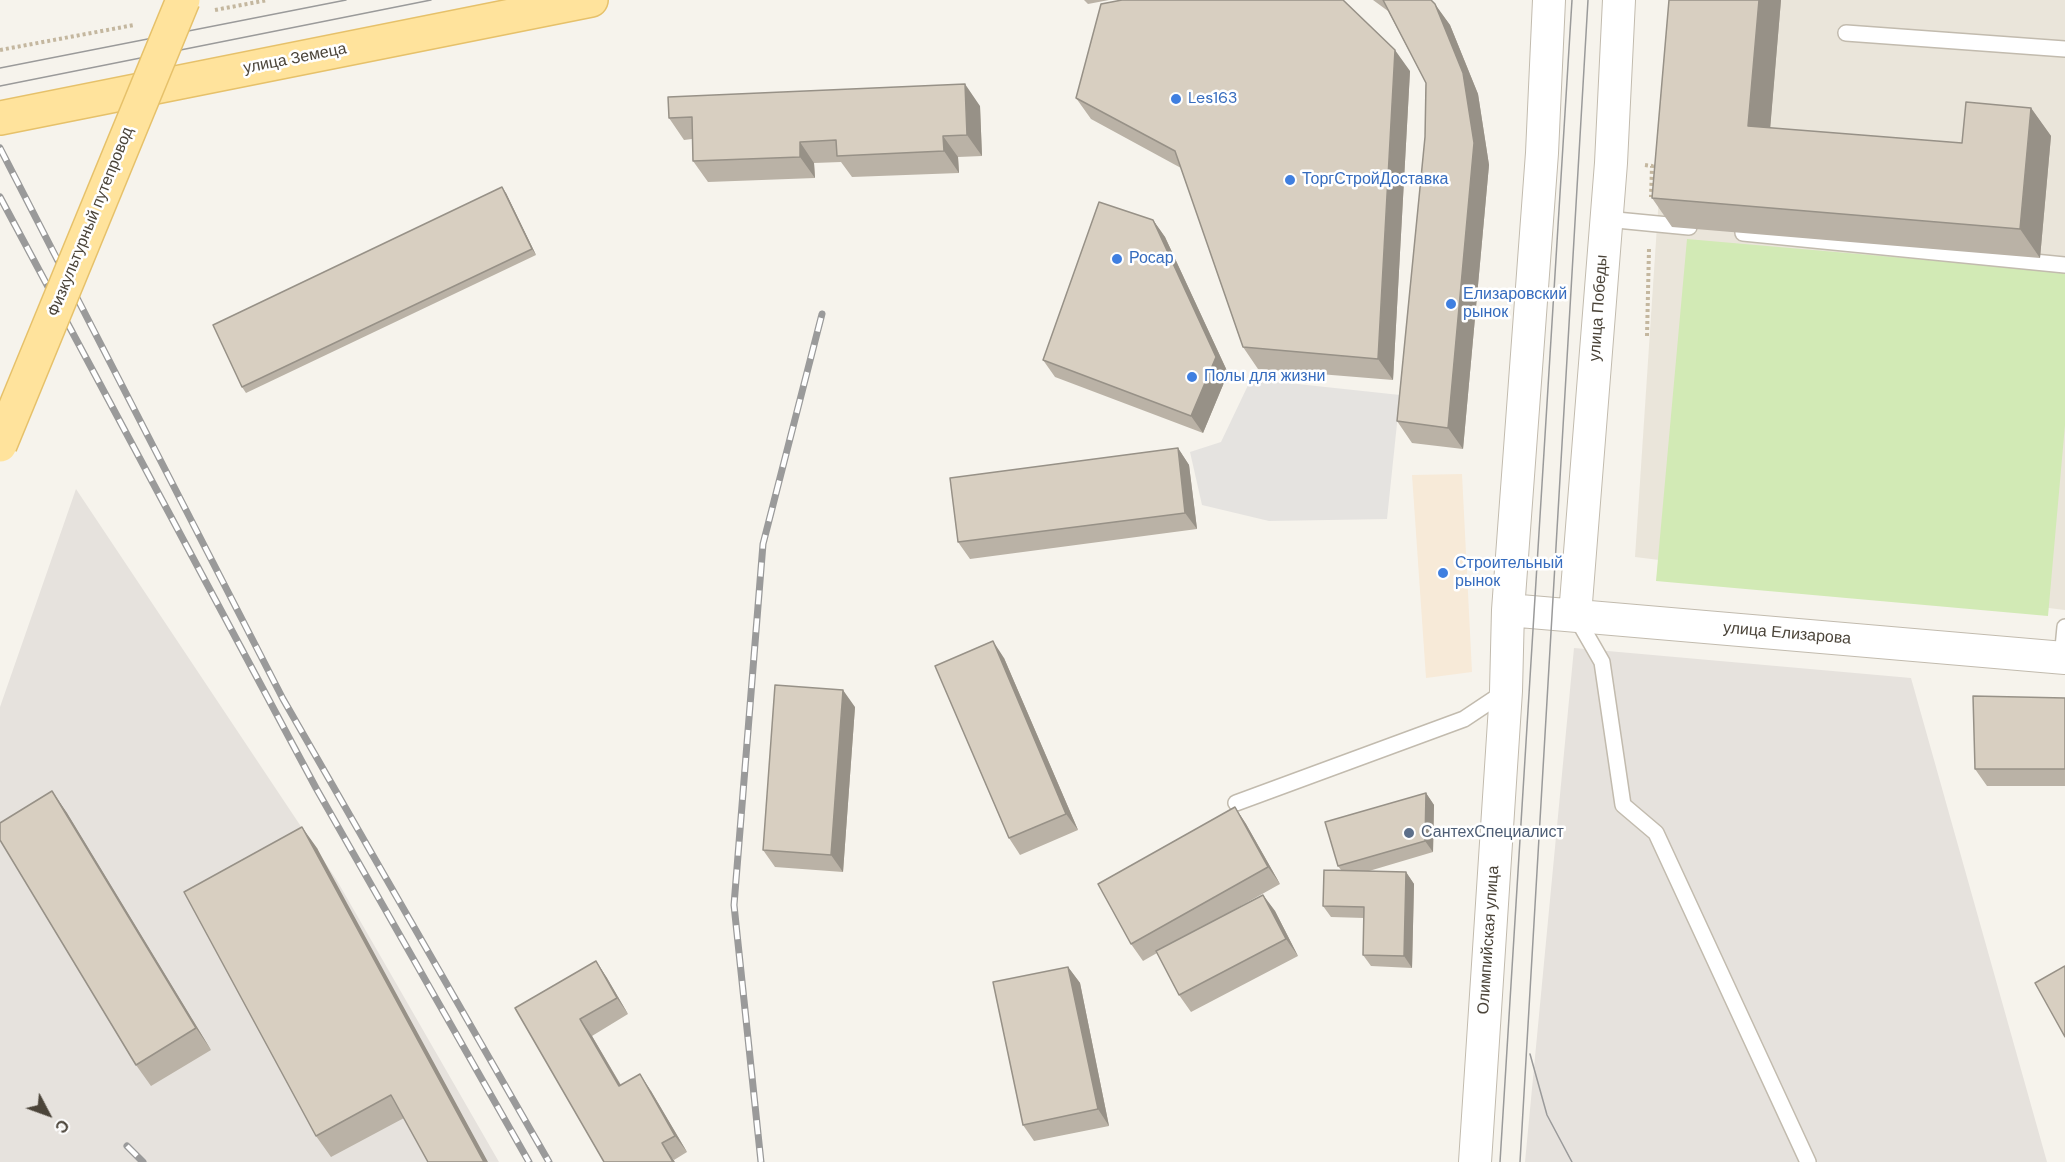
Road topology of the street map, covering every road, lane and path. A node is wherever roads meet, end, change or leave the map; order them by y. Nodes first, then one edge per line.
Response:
1 (183, 0) edge
2 (591, 0) edge
3 (1549, 0) edge
4 (1619, 0) edge
5 (1846, 33) dead end
6 (2065, 49) edge
7 (0, 118) edge
8 (1606, 219) junction
9 (1709, 229) edge
10 (1733, 232) edge
11 (2065, 265) edge
12 (0, 445) edge
13 (1508, 610) junction
14 (1575, 615) junction
15 (2065, 627) edge
16 (2064, 658) edge
17 (1506, 691) junction
18 (1236, 803) dead end
19 (1475, 1162) edge
20 (1808, 1162) edge

1 - 12 main road, Физкультурный путепровод, bridge
2 - 7 main road, улица Земеца
3 - 13 street
4 - 8 street, улица Победы
5 - 6 lane
8 - 9 lane
8 - 14 street, улица Победы
10 - 11 lane
13 - 14 street, улица Елизарова
13 - 17 street, Олимпийская улица
14 - 16 street, улица Елизарова
14 - 20 lane
15 - 16 lane
17 - 18 lane
17 - 19 street, Олимпийская улица

